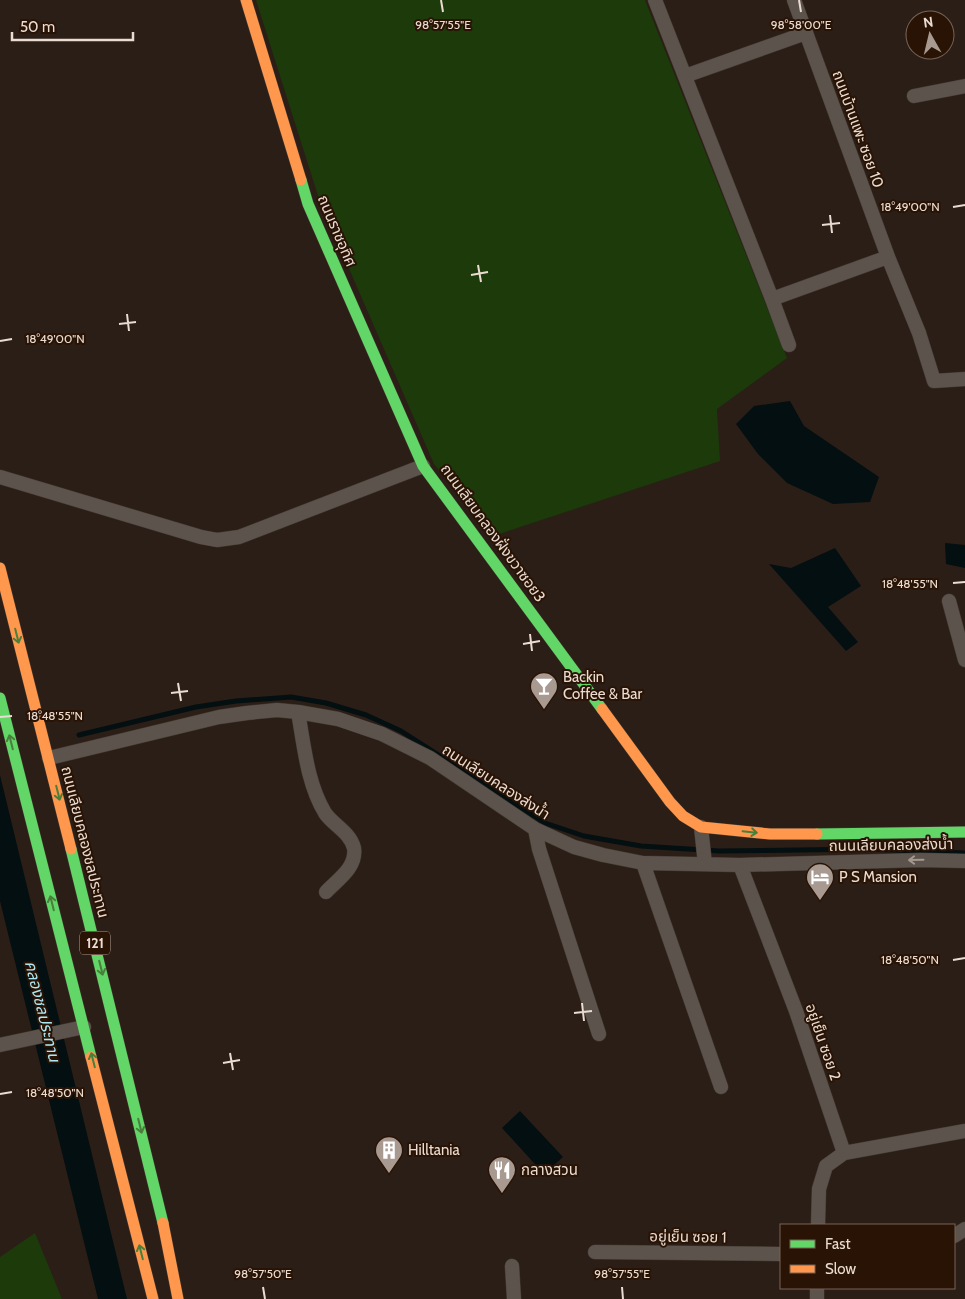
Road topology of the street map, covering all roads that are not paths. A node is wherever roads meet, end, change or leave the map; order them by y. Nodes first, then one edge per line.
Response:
1 (246, 0) edge
2 (655, 0) edge
3 (794, 0) edge
4 (806, 33) junction
5 (684, 76) junction
6 (965, 86) edge
7 (914, 96) dead end
8 (888, 257) junction
9 (772, 299) junction
10 (789, 344) dead end
11 (965, 379) edge
12 (423, 466) junction
13 (0, 477) edge
14 (0, 568) edge
15 (949, 601) dead end
16 (965, 660) edge
17 (0, 698) edge
18 (298, 712) junction
19 (49, 758) junction
20 (701, 827) junction
21 (535, 829) junction
22 (965, 832) edge
23 (965, 861) edge
24 (642, 863) junction
25 (705, 864) junction
26 (740, 864) junction
27 (326, 892) dead end
28 (84, 1027) junction
29 (599, 1034) dead end
30 (7, 1043) edge
31 (721, 1087) dead end
32 (965, 1131) edge
33 (844, 1153) junction
34 (818, 1224) edge
35 (595, 1252) dead end
36 (780, 1254) edge
37 (512, 1266) dead end
38 (153, 1299) edge
39 (178, 1299) edge
40 (514, 1299) edge

1 - 12 main road, ถนนราชอุทิศ
2 - 5 street
3 - 4 street, ถนนบ้านแพะ ซอย 10
4 - 5 street
4 - 8 street, ถนนบ้านแพะ ซอย 10
5 - 9 street
6 - 7 street
8 - 9 street
8 - 11 street, ถนนบ้านแพะ ซอย 10
9 - 10 street
12 - 13 street, ถนนเลียบคลองฝั่งขวาซอย3
12 - 20 main road, ถนนเลียบคลองฝั่งขวาซอย3
14 -> 19 main road, ถนนเลียบคลองชลประทาน / 121
15 - 16 street
28 -> 17 main road, 121
18 - 19 street, ถนนเลียบคลองส่งน้ำ
18 - 21 street, ถนนเลียบคลองส่งน้ำ
18 - 27 street
19 -> 39 main road, ถนนเลียบคลองชลประทาน / 121
20 -> 22 main road, ถนนเลียบคลองส่งน้ำ
20 - 25 street
21 - 24 street, ถนนเลียบคลองส่งน้ำ
21 - 29 street
23 -> 26 street, ถนนเลียบคลองส่งน้ำ
24 - 25 street, ถนนเลียบคลองส่งน้ำ
24 - 31 street
25 - 26 street, ถนนเลียบคลองส่งน้ำ
26 - 33 street, อยู่เย็น ซอย 2
28 - 30 street
38 -> 28 main road, 121
32 - 33 street
33 - 34 street
35 - 36 street, อยู่เย็น ซอย 1
37 - 40 street

